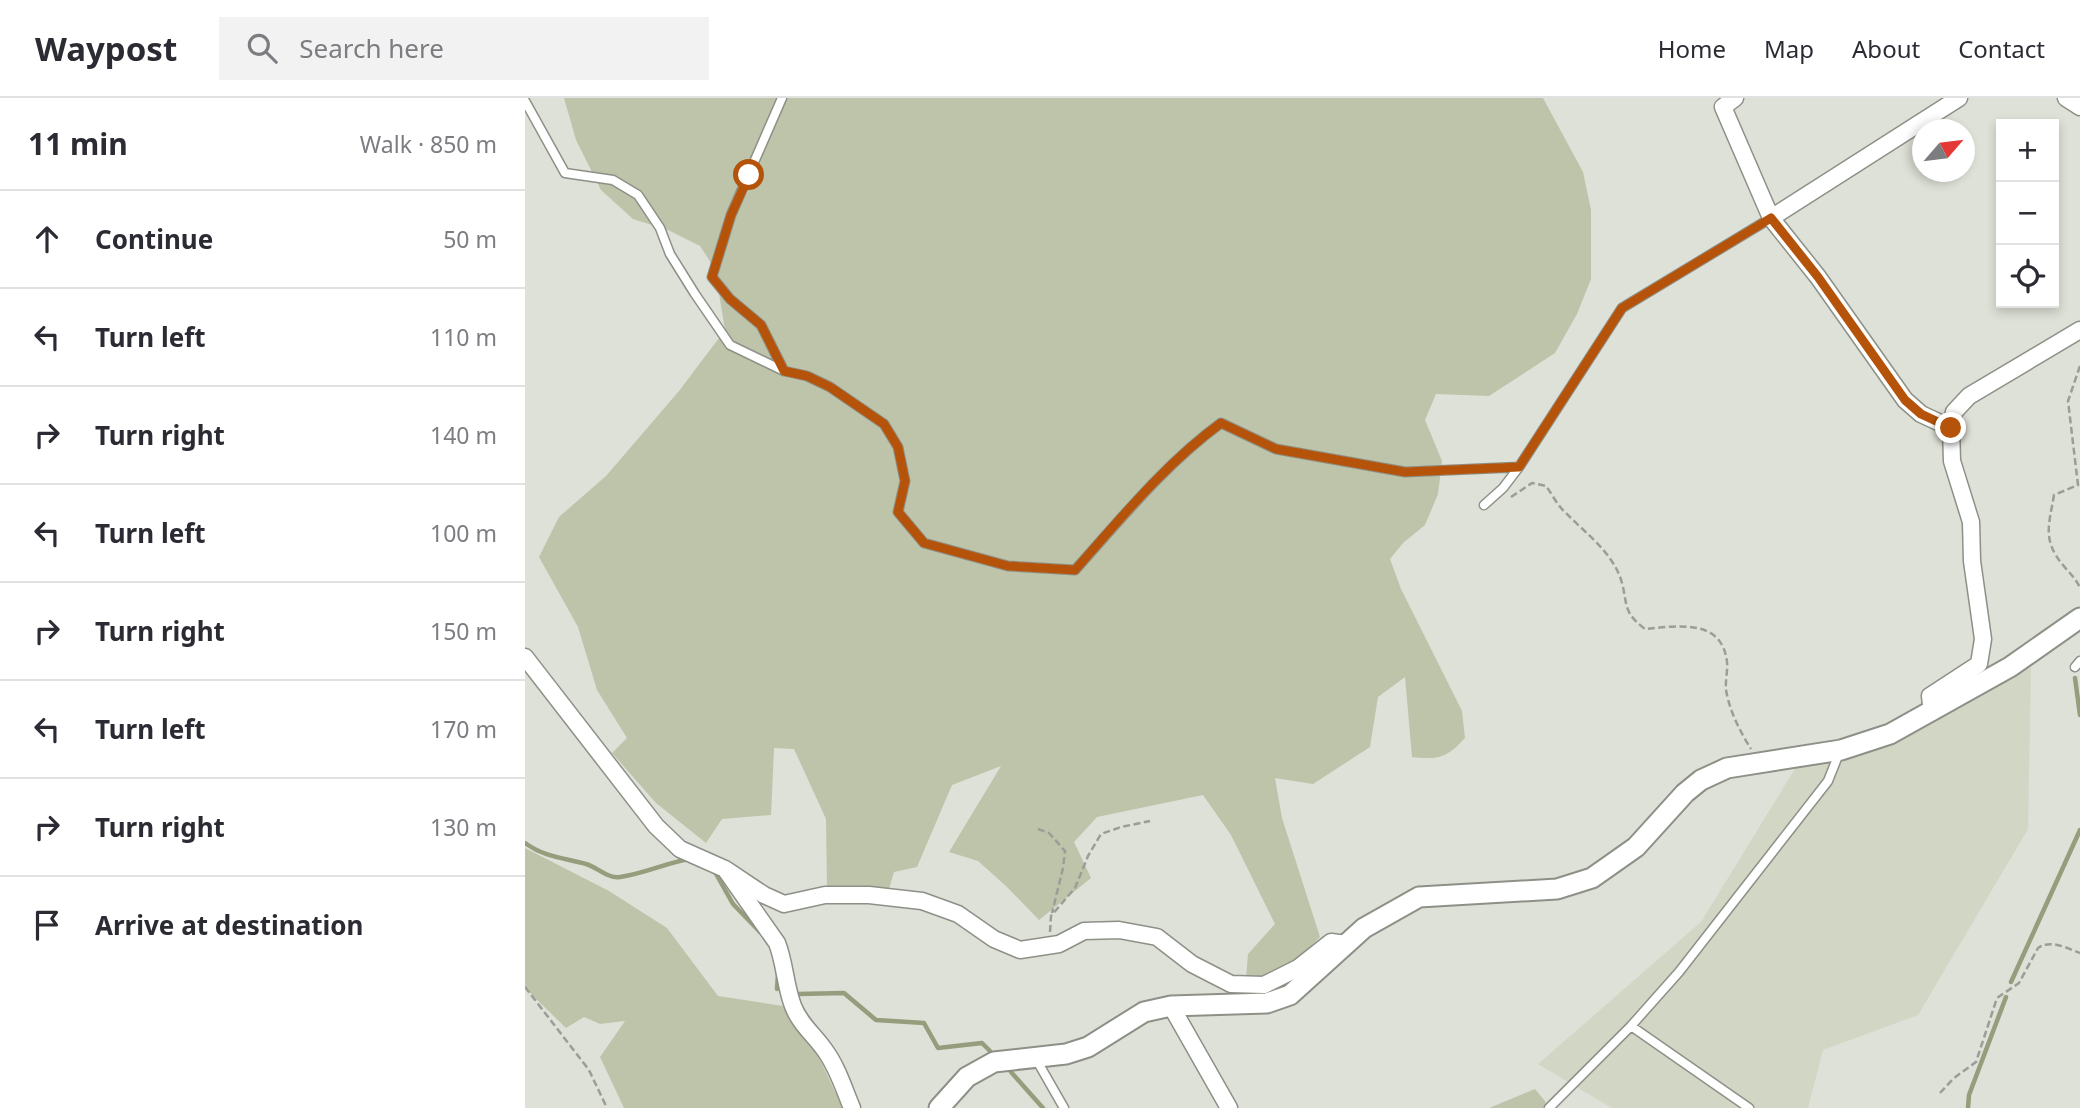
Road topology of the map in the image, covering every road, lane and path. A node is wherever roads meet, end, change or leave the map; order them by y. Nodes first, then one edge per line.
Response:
1 (782, 98) edge
2 (1959, 98) edge
3 (2066, 98) edge
4 (525, 102) edge
5 (1725, 103) edge
6 (2080, 107) edge
7 (1771, 218) junction
8 (2080, 330) edge
9 (2080, 366) edge
10 (784, 371) junction
11 (1951, 428) junction
12 (1519, 467) junction
13 (1484, 505) joint
14 (2080, 588) edge
15 (2080, 618) edge
16 (525, 657) edge
17 (1932, 712) junction
18 (1840, 750) junction
19 (1758, 762) junction
20 (1150, 821) dead end
21 (1038, 829) dead end
22 (725, 869) junction
23 (1051, 916) junction
24 (1050, 932) dead end
25 (1347, 944) junction
26 (2080, 953) edge
27 (525, 987) edge
28 (1171, 1006) junction
29 (1631, 1026) junction
30 (1034, 1056) junction
31 (1940, 1093) dead end
32 (607, 1108) edge
33 (852, 1108) edge
34 (939, 1108) edge
35 (1064, 1108) edge
36 (1229, 1108) edge
37 (1549, 1108) edge
38 (1749, 1108) edge

1 - 10 lane
2 - 7 street
3 - 6 street
4 - 10 lane
5 - 7 street
7 - 11 street
7 - 12 lane
8 - 11 street
9 - 14 path
10 - 12 lane
11 - 17 street
12 - 13 lane
13 - 19 path
15 - 17 street
16 - 22 street
17 - 18 street
18 - 19 street
18 - 29 lane
19 - 25 street
20 - 23 path
21 - 23 path
22 - 25 street
22 - 33 street
23 - 24 path
25 - 28 street
26 - 31 path
27 - 32 path
28 - 30 street
28 - 36 street
29 - 37 lane
29 - 38 lane
30 - 34 street
30 - 35 lane

